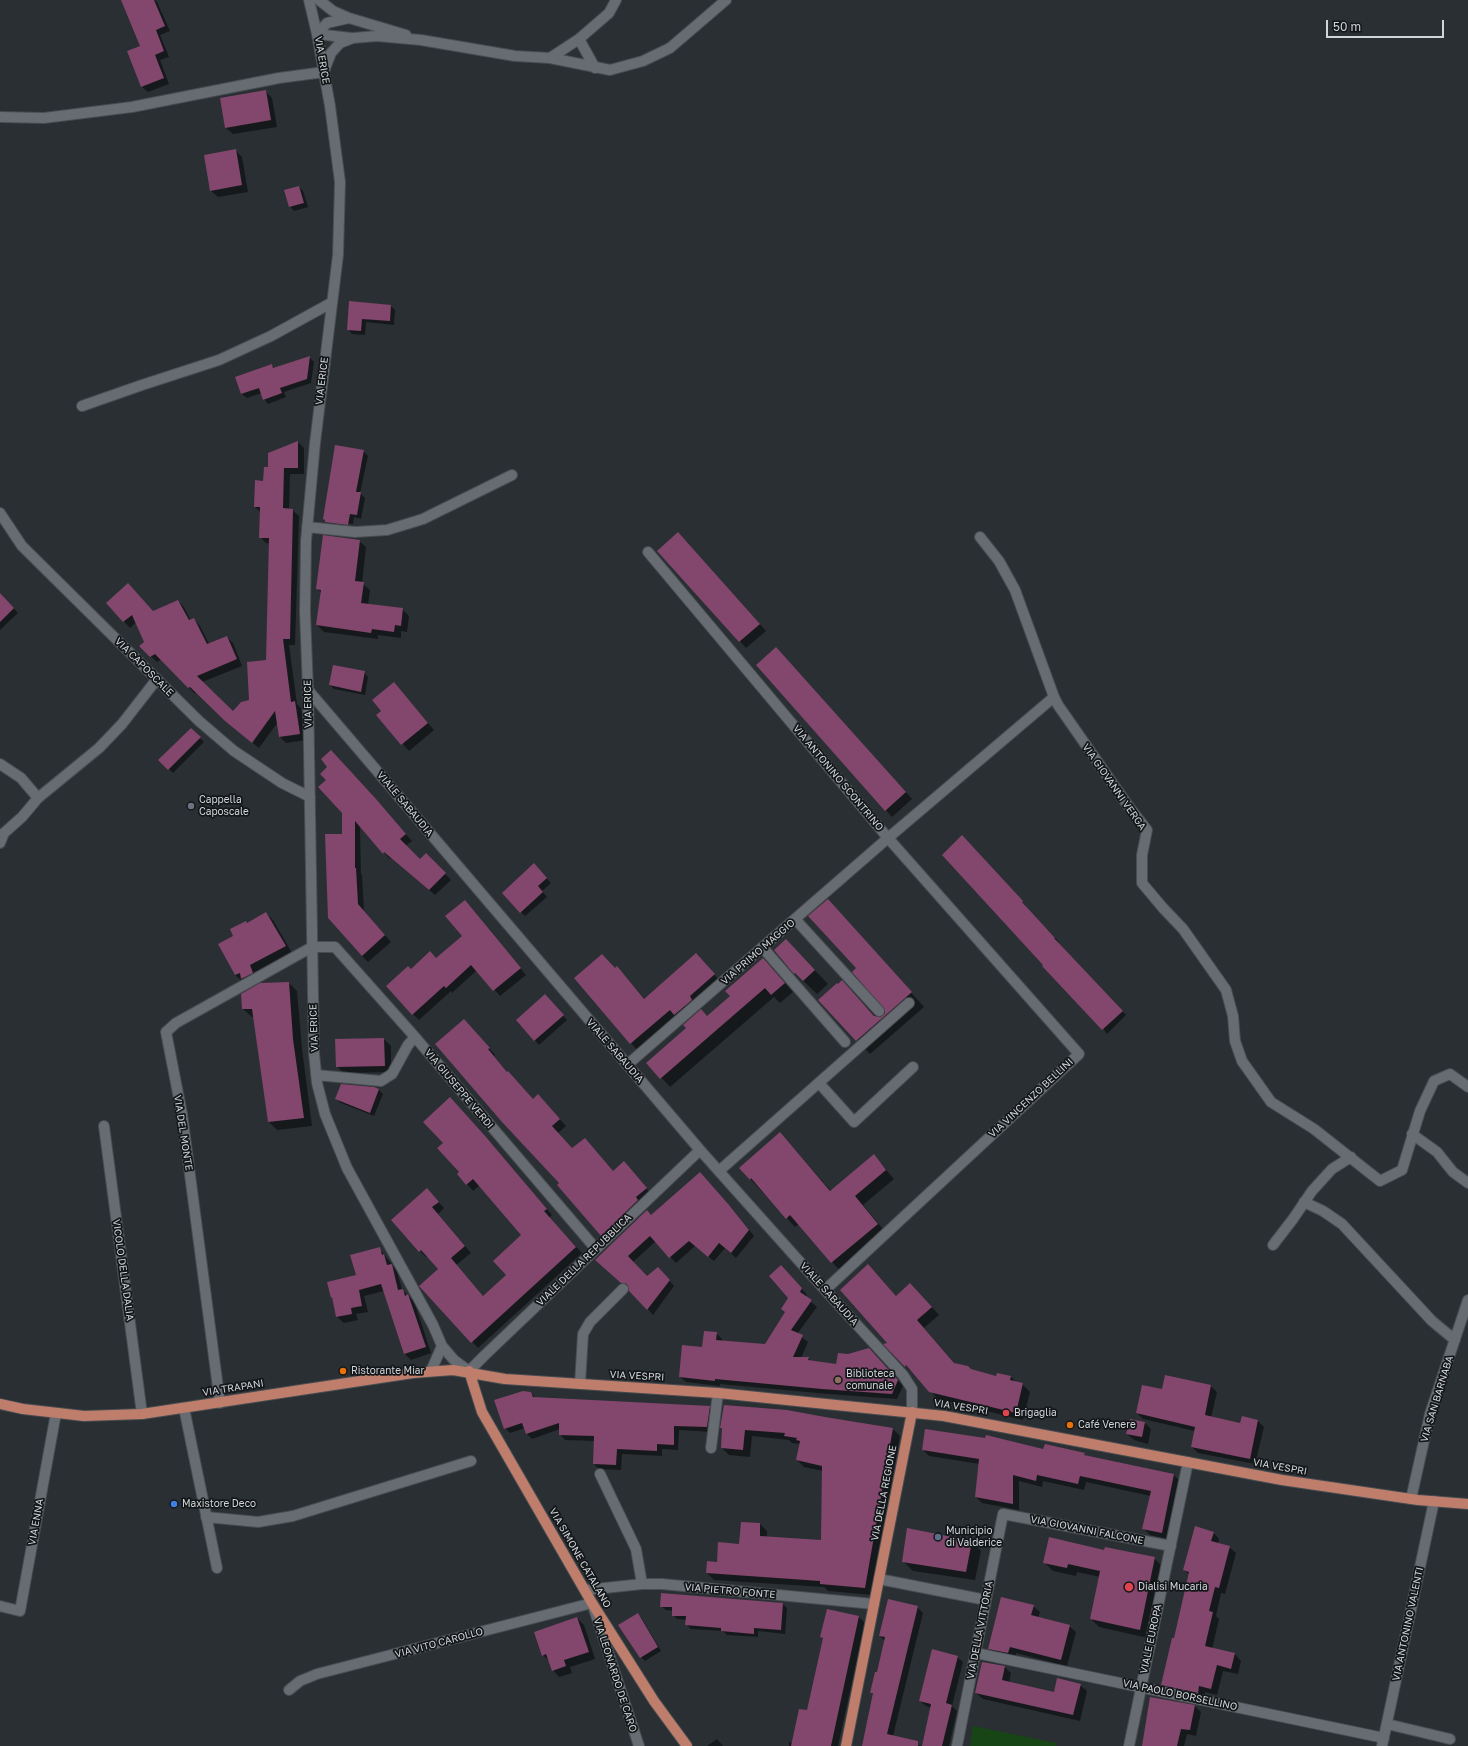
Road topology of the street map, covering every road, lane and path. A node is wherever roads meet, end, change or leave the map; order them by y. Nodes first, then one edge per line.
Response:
1 (309, 0) edge
2 (319, 0) edge
3 (616, 0) edge
4 (726, 0) edge
5 (349, 18) junction
6 (317, 34) junction
7 (353, 38) junction
8 (421, 40) junction
9 (579, 40) junction
10 (550, 58) junction
11 (595, 68) junction
12 (324, 72) junction
13 (0, 117) edge
14 (331, 303) junction
15 (82, 406) dead end
16 (512, 475) dead end
17 (0, 513) edge
18 (307, 527) junction
19 (980, 537) dead end
20 (648, 552) dead end
21 (157, 679) junction
22 (308, 690) junction
23 (1054, 697) junction
24 (0, 764) edge
25 (310, 797) junction
26 (38, 798) junction
27 (888, 838) junction
28 (0, 843) edge
29 (795, 919) junction
30 (312, 947) junction
31 (763, 948) junction
32 (909, 1003) dead end
33 (879, 1011) dead end
34 (415, 1037) junction
35 (844, 1042) dead end
36 (628, 1065) junction
37 (913, 1067) dead end
38 (316, 1075) junction
39 (819, 1083) junction
40 (1468, 1087) edge
41 (104, 1126) dead end
42 (1412, 1134) junction
43 (700, 1150) junction
44 (1351, 1157) junction
45 (719, 1171) junction
46 (1468, 1183) edge
47 (1304, 1202) junction
48 (1273, 1245) dead end
49 (596, 1249) junction
50 (623, 1289) dead end
51 (825, 1290) junction
52 (1468, 1300) edge
53 (1455, 1340) junction
54 (442, 1346) junction
55 (431, 1371) junction
56 (470, 1371) junction
57 (580, 1384) junction
58 (718, 1393) junction
59 (220, 1403) junction
60 (0, 1404) edge
61 (184, 1408) junction
62 (912, 1412) junction
63 (56, 1413) junction
64 (142, 1414) junction
65 (711, 1448) dead end
66 (471, 1461) dead end
67 (1188, 1462) junction
68 (600, 1474) dead end
69 (1411, 1499) junction
70 (1434, 1501) junction
71 (1468, 1504) edge
72 (1004, 1514) joint
73 (206, 1517) junction
74 (1170, 1546) junction
75 (217, 1568) dead end
76 (879, 1579) junction
77 (642, 1584) junction
78 (586, 1590) junction
79 (986, 1600) junction
80 (592, 1603) junction
81 (874, 1604) junction
82 (0, 1606) edge
83 (976, 1653) junction
84 (1141, 1687) junction
85 (289, 1690) dead end
86 (1387, 1724) junction
87 (1450, 1739) dead end
88 (1383, 1742) edge
89 (639, 1746) edge
90 (687, 1746) edge
91 (846, 1746) edge
92 (957, 1746) edge
93 (1129, 1746) edge

1 - 6 street, VIA ERICE
2 - 5 street
3 - 9 street
4 - 11 street
5 - 6 street
5 - 8 street
6 - 7 street
6 - 12 street, VIA ERICE
7 - 8 street
7 - 12 street
8 - 10 street
9 - 10 street
9 - 11 street
10 - 11 street
12 - 13 street
12 - 14 street, VIA ERICE
14 - 15 street
14 - 18 street, VIA ERICE
16 - 18 street
17 - 21 street, VIA CAPOSCALE
18 - 22 street, VIA ERICE
19 - 23 street, VIA GIOVANNI VERGA
20 - 27 street, VIA ANTONINO SCONTRINO
21 - 25 street, VIA CAPOSCALE
21 - 26 street
22 - 25 street, VIA ERICE
22 - 36 street, VIALE SABAUDIA
23 - 27 street, VIA ANTONINO SCONTRINO
23 - 44 street, VIA GIOVANNI VERGA
24 - 26 street
25 - 30 street, VIA ERICE
26 - 28 street
27 - 29 street, VIA PRIMO MAGGIO
27 - 51 street, VIA VINCENZO BELLINI
29 - 31 street, VIA PRIMO MAGGIO
29 - 33 street
30 - 34 street, VIA GIUSEPPE VERDI
30 - 38 street, VIA ERICE
30 - 59 street, VIA DEL MONTE
31 - 35 street
31 - 36 street, VIA PRIMO MAGGIO
32 - 39 street
34 - 38 street
34 - 49 street, VIA GIUSEPPE VERDI
36 - 43 street, VIALE SABAUDIA
37 - 39 street
38 - 54 street, VIA ERICE
39 - 45 street
40 - 42 street, VIA GIOVANNI VERGA
41 - 64 street, VICOLO DELLA DALIA
42 - 44 street, VIA GIOVANNI VERGA
42 - 46 street
43 - 45 street, VIALE SABAUDIA
43 - 49 street, VIALE DELLA REPUBBLICA
44 - 47 street
45 - 51 street, VIALE SABAUDIA
47 - 48 street
47 - 53 street
49 - 56 street, VIALE DELLA REPUBBLICA
50 - 57 street
51 - 62 street, VIALE SABAUDIA
52 - 53 street, VIA SAN BARNABA
53 - 69 street, VIA SAN BARNABA
54 - 55 street
54 - 56 street, VIA ERICE
55 - 56 main road, VIA TRAPANI
55 - 59 main road, VIA TRAPANI
56 - 57 main road, VIA VESPRI
56 - 78 main road, VIA SIMONE CATALANO
57 - 58 main road, VIA VESPRI
58 - 62 main road, VIA VESPRI
58 - 65 street
59 - 61 main road, VIA TRAPANI
60 - 63 main road, VIA TRAPANI
61 - 64 main road, VIA TRAPANI
61 - 73 street
62 - 67 main road, VIA VESPRI
62 - 76 main road, VIA DELLA REGIONE
63 - 64 main road, VIA TRAPANI
63 - 82 street, VIA ENNA
66 - 73 street
67 - 69 main road, VIA VESPRI
67 - 74 street, VIALE EUROPA
68 - 77 street
69 - 70 main road, VIA VESPRI
70 - 71 main road, VIA VESPRI
70 - 86 street, VIA ANTONINO VALENTI
72 - 74 street, VIA GIOVANNI FALCONE
72 - 79 street, VIA DELLA VITTORIA
73 - 75 street
74 - 84 street, VIALE EUROPA
76 - 79 street
76 - 81 main road, VIA DELLA REGIONE
77 - 78 street, VIA PIETRO FONTE
77 - 81 street, VIA PIETRO FONTE
78 - 80 main road, VIA SIMONE CATALANO
79 - 83 street, VIA DELLA VITTORIA
80 - 85 street, VIA VITO CAROLLO
80 - 89 street, VIA LEONARDO DE CARO
80 - 90 main road, VIA SIMONE CATALANO
81 - 91 main road, VIA DELLA REGIONE
83 - 84 street, VIA PAOLO BORSELLINO
83 - 92 street, VIA DELLA VITTORIA
84 - 88 street, VIA PAOLO BORSELLINO
84 - 93 street, VIALE EUROPA
86 - 87 street
86 - 88 street, VIA ANTONINO VALENTI

